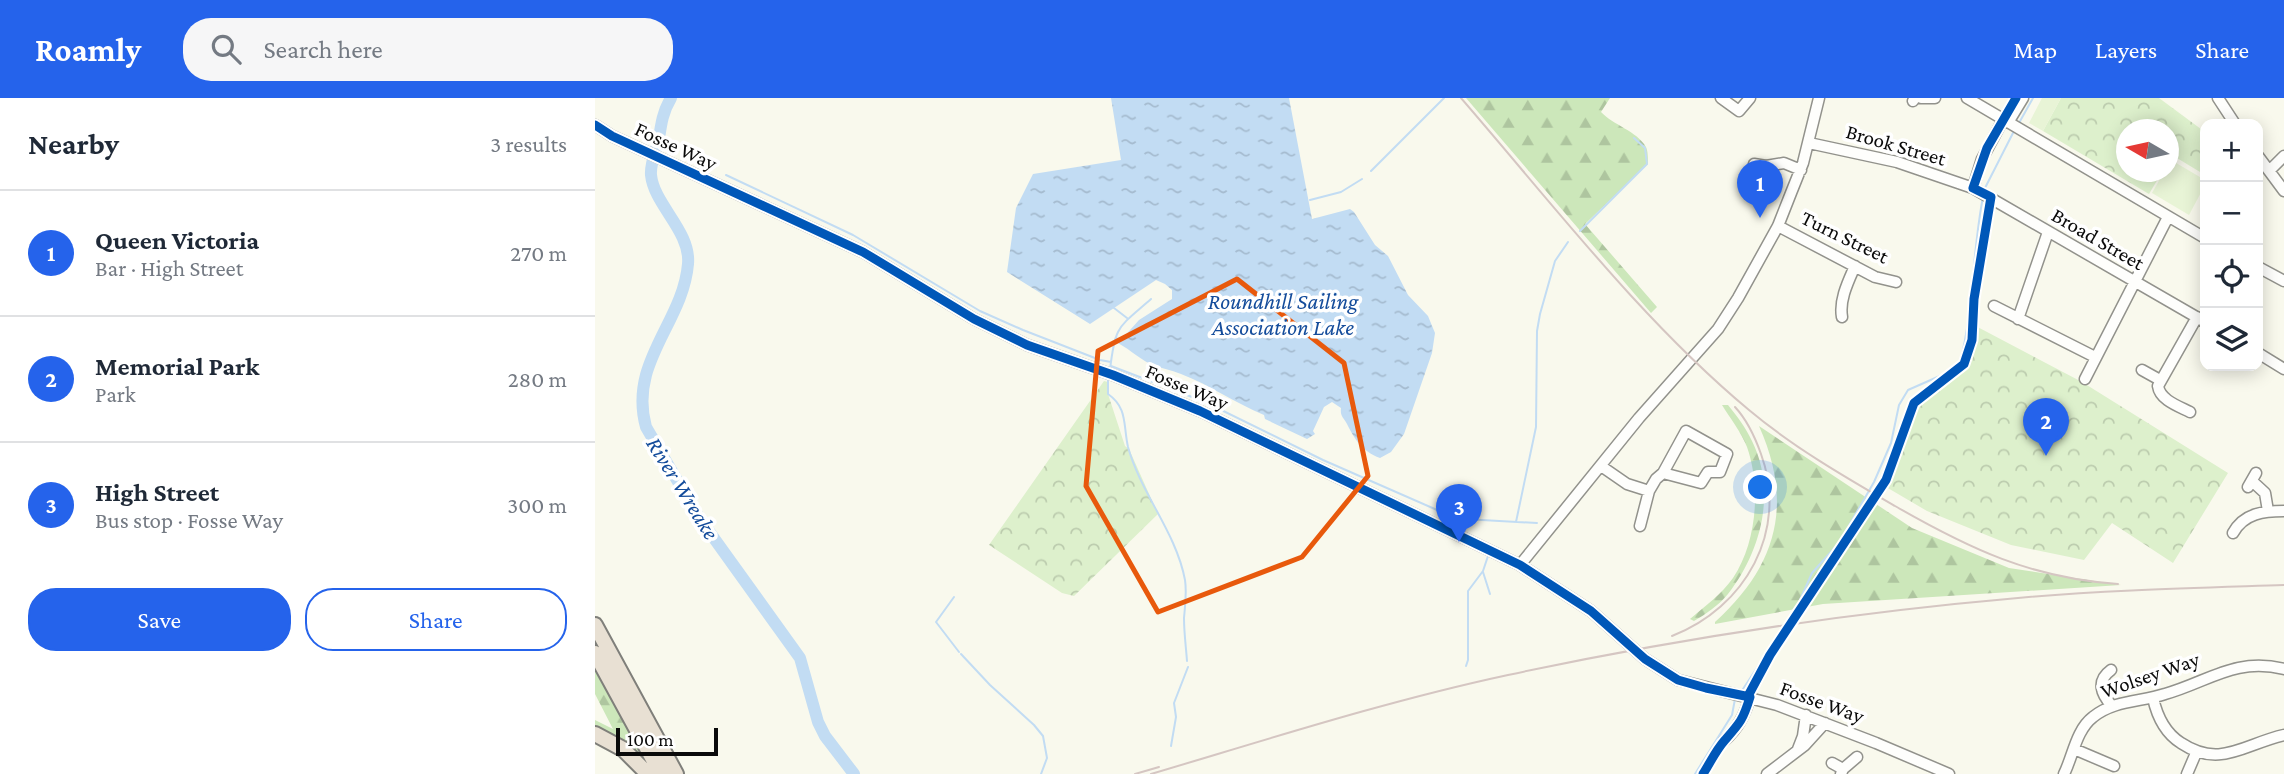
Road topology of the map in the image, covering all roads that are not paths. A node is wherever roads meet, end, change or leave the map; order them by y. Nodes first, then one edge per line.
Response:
1 (1721, 98) edge
2 (1750, 98) edge
3 (1819, 98) edge
4 (1935, 98) edge
5 (1968, 98) edge
6 (2023, 98) edge
7 (2218, 98) edge
8 (1916, 99) edge
9 (2232, 119) edge
10 (2008, 121) junction
11 (596, 126) edge
12 (1809, 143) junction
13 (2284, 156) edge
14 (1753, 163) dead end
15 (2263, 163) edge
16 (1801, 170) junction
17 (2269, 171) junction
18 (1973, 188) junction
19 (2284, 191) edge
20 (2168, 217) junction
21 (1778, 226) junction
22 (2048, 232) junction
23 (2200, 235) edge
24 (1855, 266) junction
25 (2263, 270) edge
26 (2284, 281) edge
27 (1896, 282) dead end
28 (2134, 282) junction
29 (1994, 306) dead end
30 (1842, 317) dead end
31 (2018, 318) junction
32 (2200, 319) edge
33 (2200, 321) edge
34 (2263, 356) edge
35 (2095, 357) junction
36 (2284, 369) edge
37 (2143, 370) dead end
38 (2085, 379) dead end
39 (2160, 380) junction
40 (2190, 412) dead end
41 (1601, 466) junction
42 (1663, 473) junction
43 (2252, 480) dead end
44 (1650, 491) junction
45 (2268, 511) junction
46 (2284, 511) edge
47 (1640, 526) dead end
48 (2233, 526) dead end
49 (1520, 565) junction
50 (595, 614) edge
51 (598, 630) edge
52 (595, 653) edge
53 (2284, 669) edge
54 (2111, 670) dead end
55 (1742, 695) junction
56 (2153, 698) junction
57 (2112, 706) junction
58 (1806, 715) junction
59 (1825, 723) junction
60 (595, 734) edge
61 (2284, 735) edge
62 (1724, 741) dead end
63 (2074, 749) junction
64 (1798, 750) junction
65 (2196, 753) junction
66 (1857, 757) dead end
67 (1832, 763) dead end
68 (2116, 767) edge
69 (1842, 771) edge
70 (648, 774) edge
71 (661, 774) edge
72 (675, 774) edge
73 (1767, 774) edge
74 (1949, 774) edge
75 (2064, 774) edge
76 (2187, 774) edge

1 - 2 street
3 - 12 street
4 - 8 street
5 - 10 street
6 - 10 street
7 - 9 street
10 - 18 street
10 - 20 street
11 - 49 street, Fosse Way
12 - 16 street
12 - 18 street, Brook Street
13 - 17 street
14 - 16 street
15 - 17 street
16 - 21 street
17 - 19 street
18 - 22 street, Broad Street
20 - 23 street
20 - 28 street
21 - 24 street, Turn Street
21 - 41 street
22 - 28 street, Broad Street
22 - 31 street
24 - 27 street, Turn Street
24 - 30 street
25 - 26 street
28 - 32 street, Broad Street
28 - 35 street
29 - 31 street
31 - 35 street
33 - 39 street
34 - 36 street
35 - 38 street
37 - 39 street
39 - 40 street
41 - 44 street
41 - 49 street
42 - 42 street
42 - 44 street
43 - 45 street
44 - 47 street
45 - 46 street
45 - 48 street
49 - 55 street, Fosse Way
50 - 51 highway
51 - 72 highway
52 - 71 highway
53 - 56 street, Wolsey Way
54 - 57 street
55 - 58 street, Fosse Way
55 - 62 street
56 - 57 street, Wolsey Way
56 - 65 street
57 - 63 street, Wolsey Way
58 - 59 street, Fosse Way
58 - 64 street
59 - 64 street
59 - 74 street, Fosse Way
60 - 70 highway
61 - 65 street
63 - 68 street
63 - 75 street, Wolsey Way
64 - 73 street
65 - 76 street
66 - 69 street
67 - 69 street

